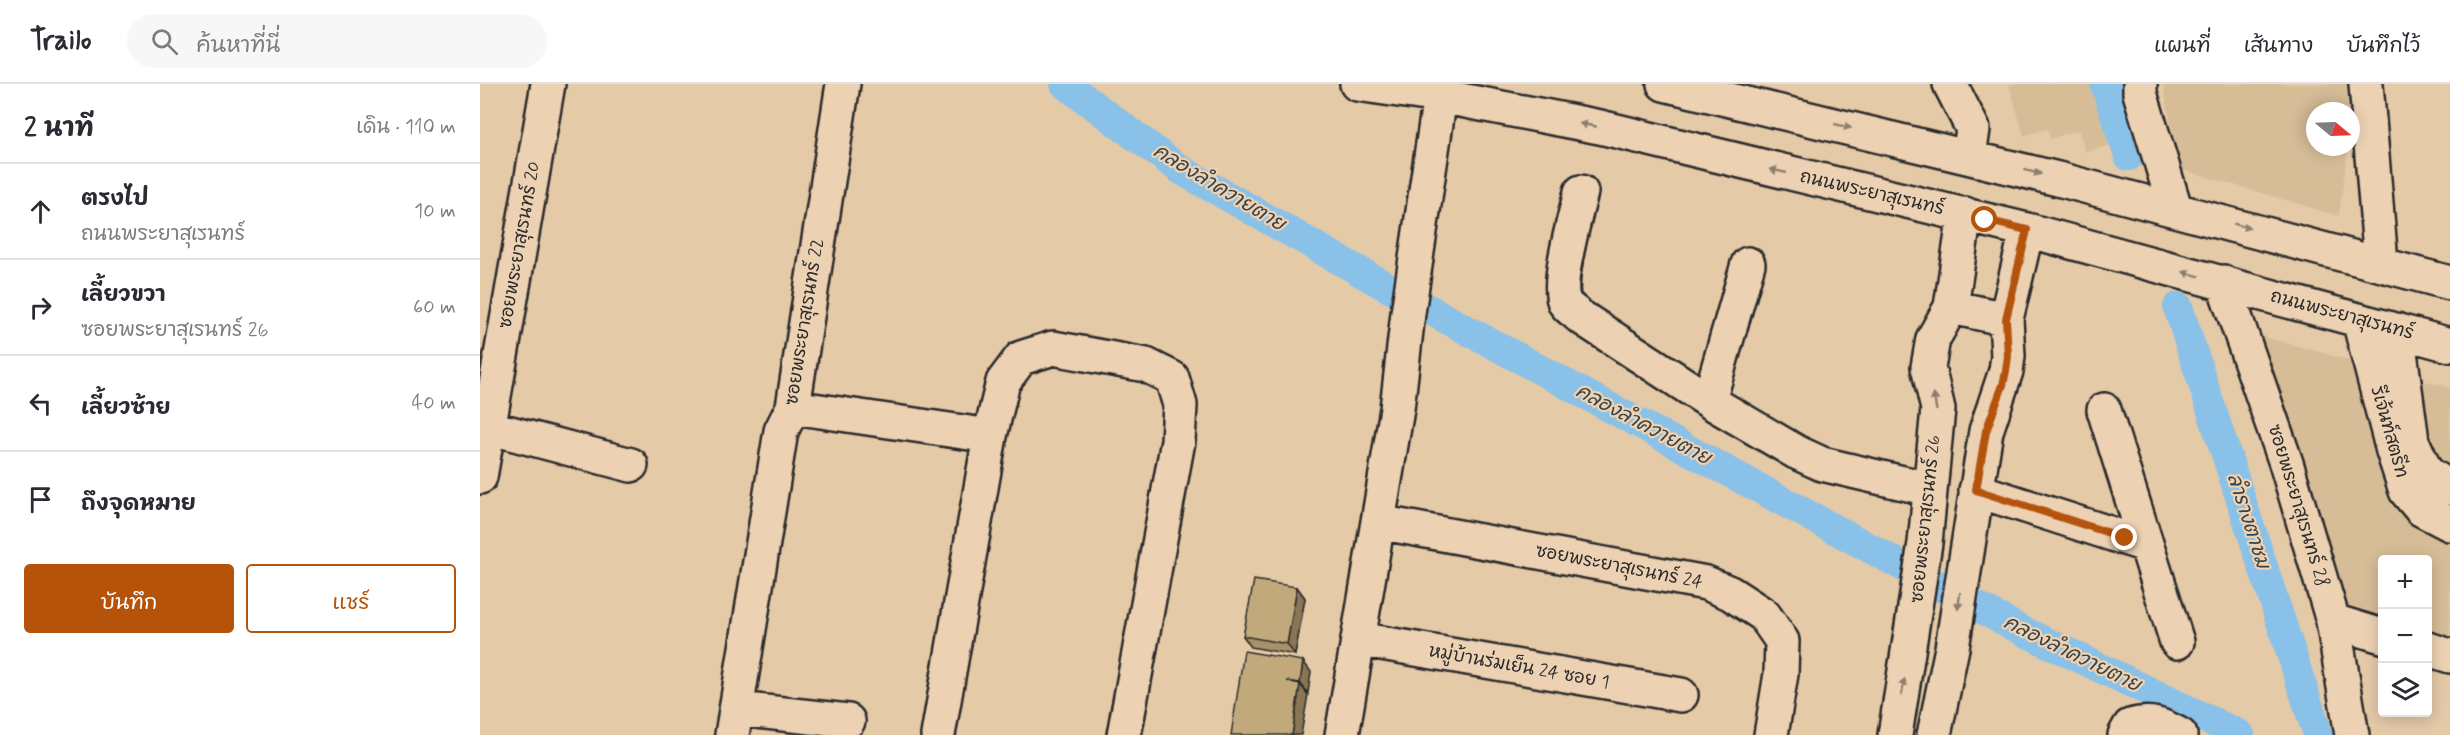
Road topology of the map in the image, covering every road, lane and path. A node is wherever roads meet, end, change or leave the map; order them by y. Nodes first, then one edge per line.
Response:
1 (548, 84) edge
2 (843, 84) edge
3 (1358, 84) edge
4 (1664, 84) edge
5 (1950, 84) edge
6 (2140, 84) edge
7 (2366, 84) edge
8 (1440, 96) junction
9 (1969, 157) junction
10 (1581, 192) dead end
11 (2175, 208) junction
12 (1965, 214) junction
13 (2027, 230) junction
14 (2381, 263) junction
15 (1748, 264) dead end
16 (2223, 282) junction
17 (2450, 283) edge
18 (1951, 307) junction
19 (2006, 319) junction
20 (2359, 320) junction
21 (2397, 330) junction
22 (2450, 345) edge
23 (1709, 401) junction
24 (794, 407) junction
25 (2104, 410) dead end
26 (488, 427) junction
27 (990, 436) junction
28 (631, 465) dead end
29 (480, 477) edge
30 (2450, 488) edge
31 (1929, 489) junction
32 (1976, 490) junction
33 (1378, 522) junction
34 (2450, 524) edge
35 (2146, 545) junction
36 (2333, 621) junction
37 (2378, 635) edge
38 (1358, 639) junction
39 (2177, 642) dead end
40 (2432, 651) edge
41 (2450, 656) edge
42 (1681, 695) dead end
43 (848, 721) dead end
44 (735, 722) edge
45 (938, 735) edge
46 (1124, 735) edge
47 (1342, 735) edge
48 (1771, 735) edge
49 (1895, 735) edge
50 (1934, 735) edge
51 (2125, 735) edge
52 (2180, 735) edge
53 (2352, 735) edge

1 - 26 street, ซอยพระยาสุเรนทร์ 20
2 - 24 street, ซอยพระยาสุเรนทร์ 22
3 - 8 street, ถนนพระยาสุเรนทร์
4 -> 9 street
5 - 9 street
6 - 11 street
7 - 14 street
12 -> 8 street, ถนนพระยาสุเรนทร์
8 - 33 street
9 -> 11 street
10 - 23 street
11 -> 14 street
12 - 13 street, ถนนพระยาสุเรนทร์
12 - 18 street, ซอยพระยาสุเรนทร์ 26
16 -> 13 street, ถนนพระยาสุเรนทร์
13 - 19 street
14 - 17 street
15 - 23 street
16 - 20 street, ถนนพระยาสุเรนทร์
16 - 36 street, ซอยพระยาสุเรนทร์ 28
18 - 19 street
31 -> 18 street, ซอยพระยาสุเรนทร์ 26
19 - 32 street
20 - 21 street, ถนนพระยาสุเรนทร์
20 - 34 street, รีเจ้นท์สตรีท
21 - 22 street, ถนนพระยาสุเรนทร์
21 - 30 street, รีเจ้นท์สตรีท
23 - 31 street
24 - 27 street
24 - 44 street, ซอยพระยาสุเรนทร์ 22
25 - 35 street
26 - 28 street
26 - 29 street, ซอยพระยาสุเรนทร์ 20
27 - 45 street
27 - 46 street
49 -> 31 street, ซอยพระยาสุเรนทร์ 26
32 - 35 street
32 -> 50 street
33 - 38 street
33 - 48 street, ซอยพระยาสุเรนทร์ 24
35 - 39 street
36 - 37 street
36 - 53 street, ซอยพระยาสุเรนทร์ 28
38 - 42 street, หมู่บ้านร่มเย็น 24 ซอย 1
38 - 47 street
40 - 41 street
43 - 44 street
51 - 52 street

